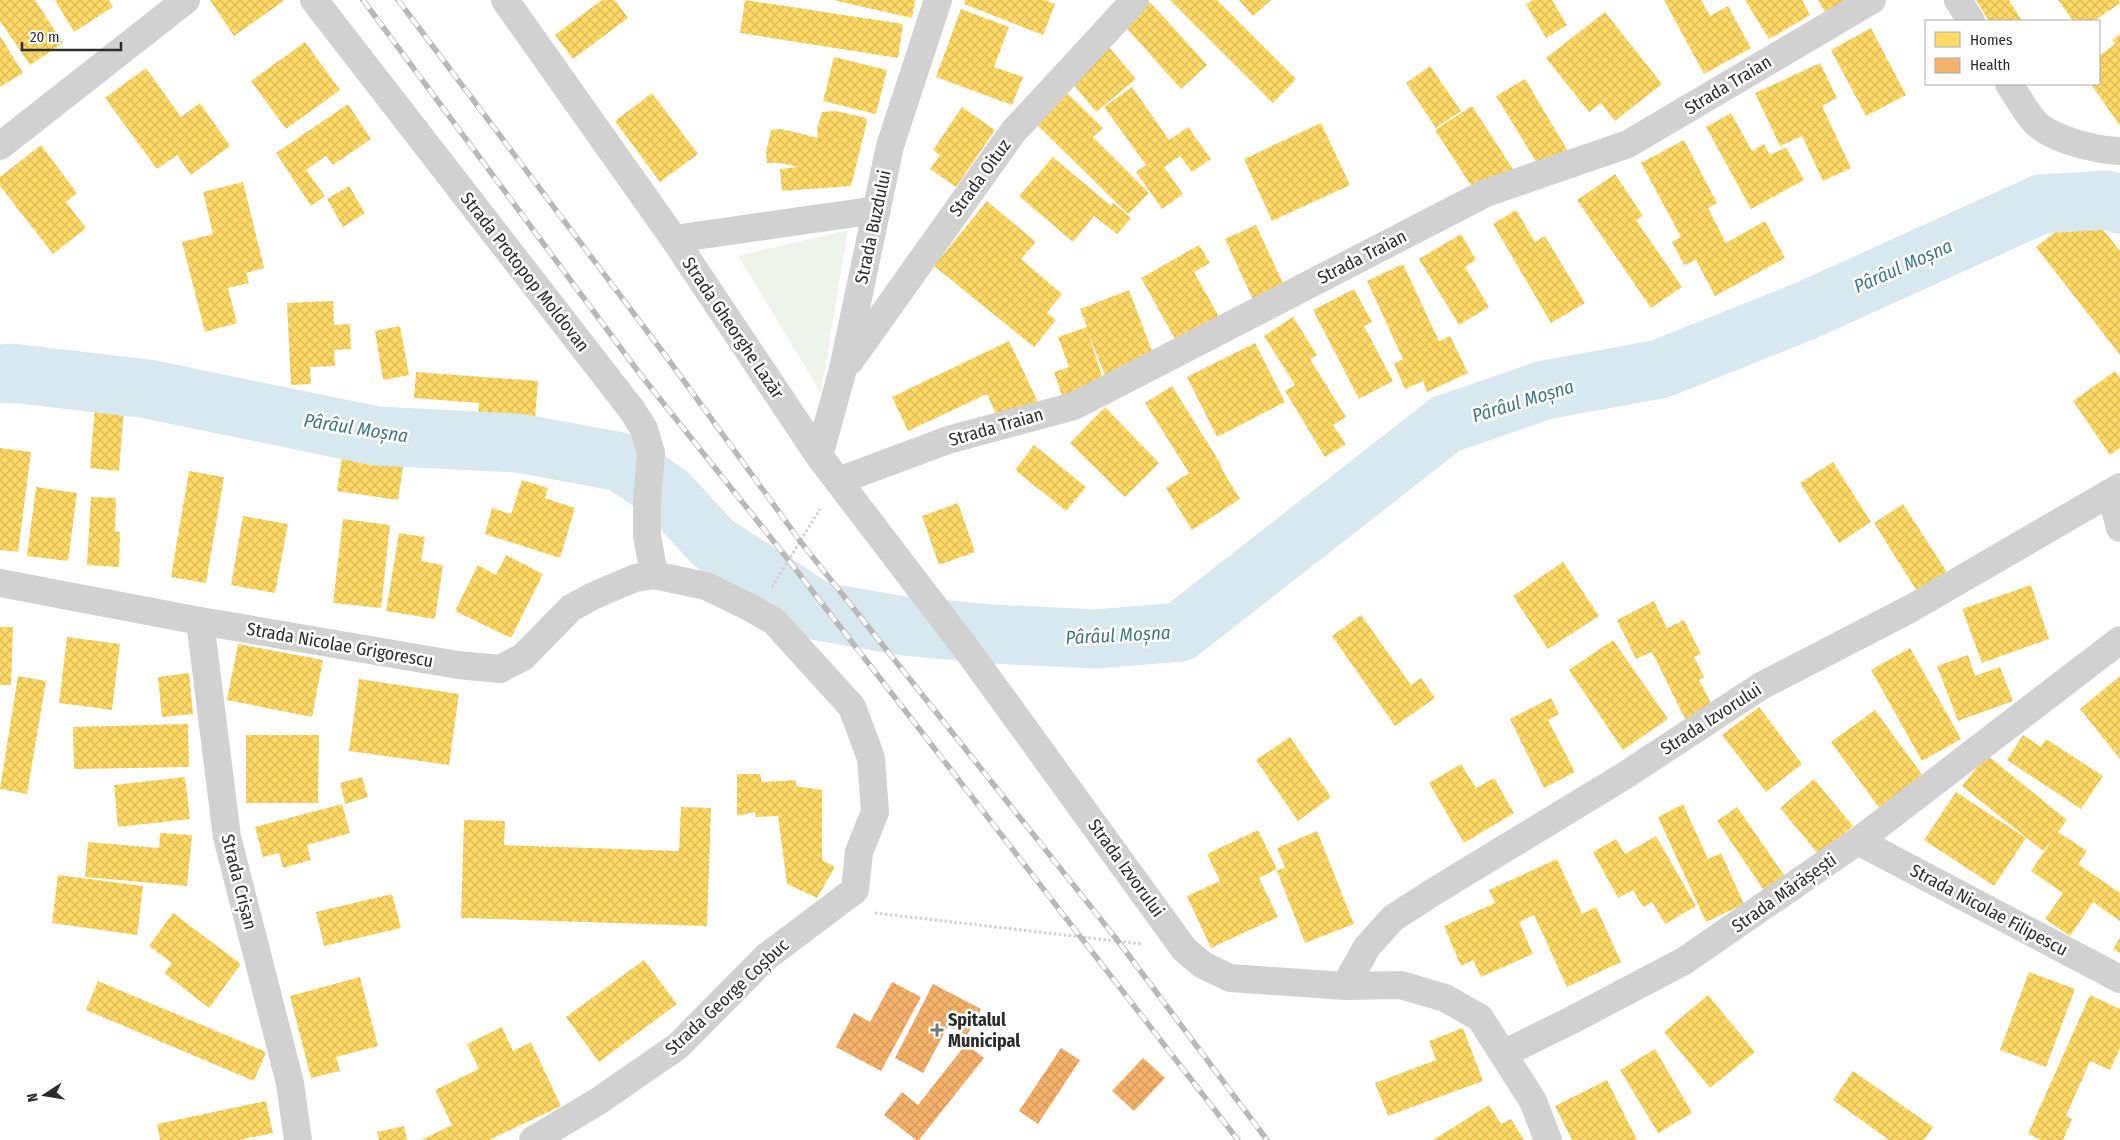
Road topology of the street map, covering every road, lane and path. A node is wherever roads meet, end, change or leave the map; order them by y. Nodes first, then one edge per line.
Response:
1 (186, 0) edge
2 (314, 0) edge
3 (505, 0) edge
4 (938, 0) edge
5 (1135, 0) edge
6 (1872, 0) edge
7 (1958, 0) edge
8 (1969, 20) edge
9 (2010, 85) edge
10 (0, 146) edge
11 (2120, 151) edge
12 (877, 210) junction
13 (674, 239) junction
14 (844, 369) junction
15 (819, 456) junction
16 (838, 481) junction
17 (2117, 490) edge
18 (2120, 528) edge
19 (654, 574) junction
20 (0, 583) edge
21 (771, 589) dead end
22 (200, 621) junction
23 (2120, 640) edge
24 (968, 650) joint
25 (1858, 841) junction
26 (831, 908) junction
27 (1184, 949) junction
28 (2120, 979) edge
29 (1345, 986) junction
30 (1505, 1053) junction
31 (298, 1140) edge
32 (533, 1140) edge
33 (1548, 1140) edge

1 - 10 street
2 - 19 street, Strada Protopop Moldovan
3 - 13 street, Strada Gheorghe Lazăr
4 - 12 street, Strada Buzdului
5 - 14 street, Strada Oituz
6 - 16 street, Strada Traian
7 - 8 street
9 - 11 street
12 - 13 street
12 - 14 street, Strada Buzdului
13 - 15 street, Strada Gheorghe Lazăr
14 - 15 street, Strada Buzdului
15 - 16 street, Strada Gheorghe Lazăr
16 - 21 path
16 - 24 street, Strada Gheorghe Lazăr
17 - 18 street
17 - 29 street, Strada Izvorului
19 - 22 street, Strada Nicolae Grigorescu
19 - 26 street, Strada George Coșbuc
20 - 22 street, Strada Nicolae Grigorescu
22 - 31 street, Strada Crișan
23 - 25 street, Strada Mărășești
24 - 27 street, Strada Izvorului
25 - 28 street, Strada Nicolae Filipescu
25 - 30 street, Strada Mărășești
26 - 27 path
26 - 32 street, Strada George Coșbuc
27 - 29 street, Strada Izvorului
29 - 30 street, Strada Izvorului
30 - 33 street

